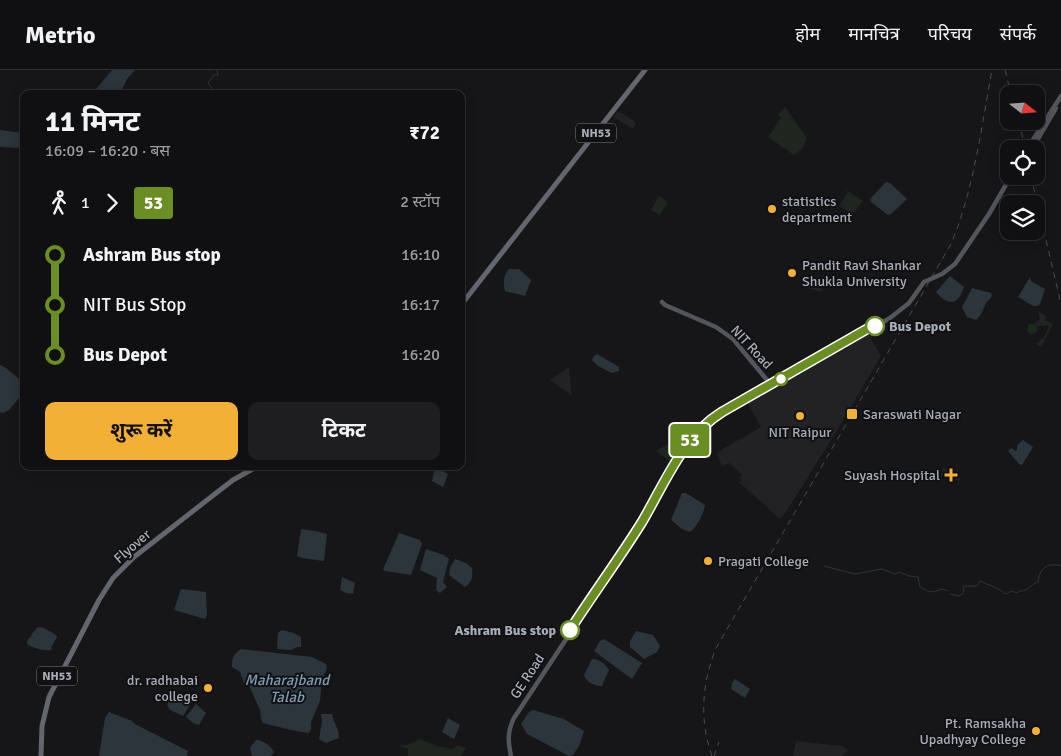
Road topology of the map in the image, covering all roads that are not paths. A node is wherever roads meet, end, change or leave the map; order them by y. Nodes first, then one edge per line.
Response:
1 (643, 70) edge
2 (1061, 96) edge
3 (1061, 101) edge
4 (1033, 140) edge
5 (1037, 140) edge
6 (1006, 185) edge
7 (465, 299) edge
8 (662, 302) dead end
9 (771, 386) junction
10 (246, 470) edge
11 (251, 470) edge
12 (198, 505) junction
13 (40, 756) edge
14 (510, 756) edge

1 - 7 highway, NH53
2 - 4 main road
3 - 5 main road
6 - 9 main road, GE Road
8 - 9 main road, NIT Road
9 - 14 main road, GE Road
10 - 12 highway, NH53
11 - 12 highway, NH53
12 - 13 highway, Flyover / NH53

